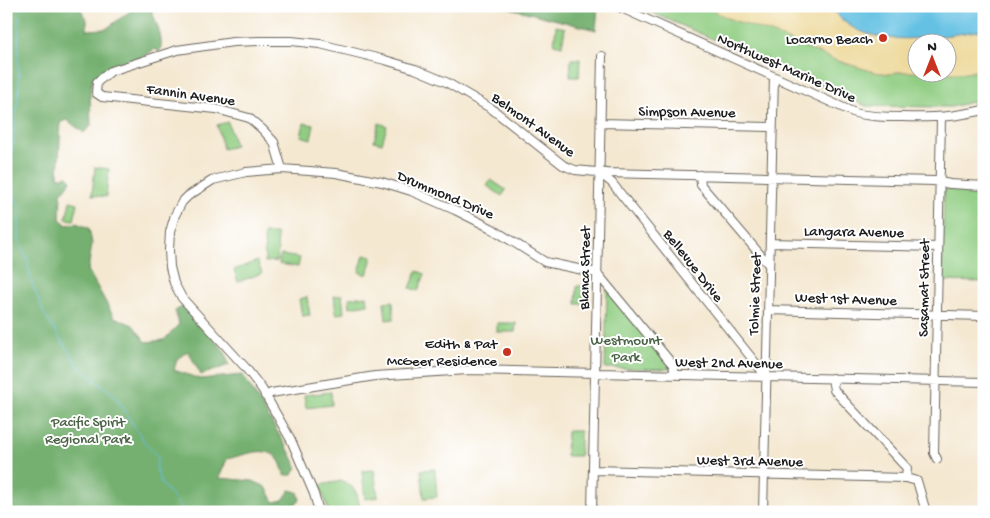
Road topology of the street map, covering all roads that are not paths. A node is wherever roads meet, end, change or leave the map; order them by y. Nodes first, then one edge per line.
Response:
1 (617, 6) edge
2 (602, 56) dead end
3 (774, 77) junction
4 (96, 93) joint
5 (984, 110) edge
6 (941, 118) junction
7 (601, 123) junction
8 (772, 127) junction
9 (282, 170) junction
10 (600, 173) junction
11 (700, 176) junction
12 (771, 177) junction
13 (939, 182) junction
14 (984, 186) edge
15 (770, 243) junction
16 (938, 247) junction
17 (768, 265) junction
18 (598, 273) junction
19 (768, 310) junction
20 (937, 315) junction
21 (984, 316) edge
22 (595, 373) junction
23 (675, 374) junction
24 (766, 376) junction
25 (832, 378) junction
26 (936, 380) junction
27 (984, 382) edge
28 (265, 396) junction
29 (937, 459) dead end
30 (593, 470) junction
31 (764, 475) junction
32 (906, 478) junction
33 (319, 512) edge
34 (592, 512) edge
35 (763, 512) edge
36 (926, 512) edge

1 - 3 street, Northwest Marine Drive
2 - 7 street, Blanca Street
3 - 6 street, Northwest Marine Drive
3 - 8 street, Tolmie Street
4 - 9 street, Fannin Avenue
4 - 10 street, Belmont Avenue
5 - 6 street, Northwest Marine Drive
6 - 13 street, Sasamat Street
7 - 8 street, Simpson Avenue
7 - 10 street, Blanca Street
8 - 12 street, Tolmie Street
9 - 18 street, Drummond Drive
9 - 28 street, Drummond Drive
10 - 11 street, Belmont Avenue
10 - 18 street, Blanca Street
10 - 24 street, Bellevue Drive
11 - 12 street, Belmont Avenue
11 - 17 street
12 - 13 street, Belmont Avenue
12 - 15 street, Tolmie Street
13 - 14 street, Belmont Avenue
13 - 16 street, Sasamat Street
15 - 16 street, Langara Avenue
15 - 17 street, Tolmie Street
16 - 20 street, Sasamat Street
17 - 19 street, Tolmie Street
18 - 22 street, Blanca Street
18 - 23 street
19 - 20 street, West 1st Avenue
19 - 24 street, Tolmie Street
20 - 21 street, West 1st Avenue
20 - 26 street, Sasamat Street
22 - 23 street, West 2nd Avenue
22 - 28 street, West 2nd Avenue
22 - 30 street, Blanca Street
23 - 24 street, West 2nd Avenue
24 - 25 street, West 2nd Avenue
24 - 31 street, Tolmie Street
25 - 26 street, West 2nd Avenue
25 - 32 street
26 - 27 street, West 2nd Avenue
26 - 29 street, Sasamat Street
28 - 33 street, Drummond Drive
30 - 31 street, West 3rd Avenue
30 - 34 street, Blanca Street
31 - 32 street, West 3rd Avenue
31 - 35 street, Tolmie Street
32 - 36 street

